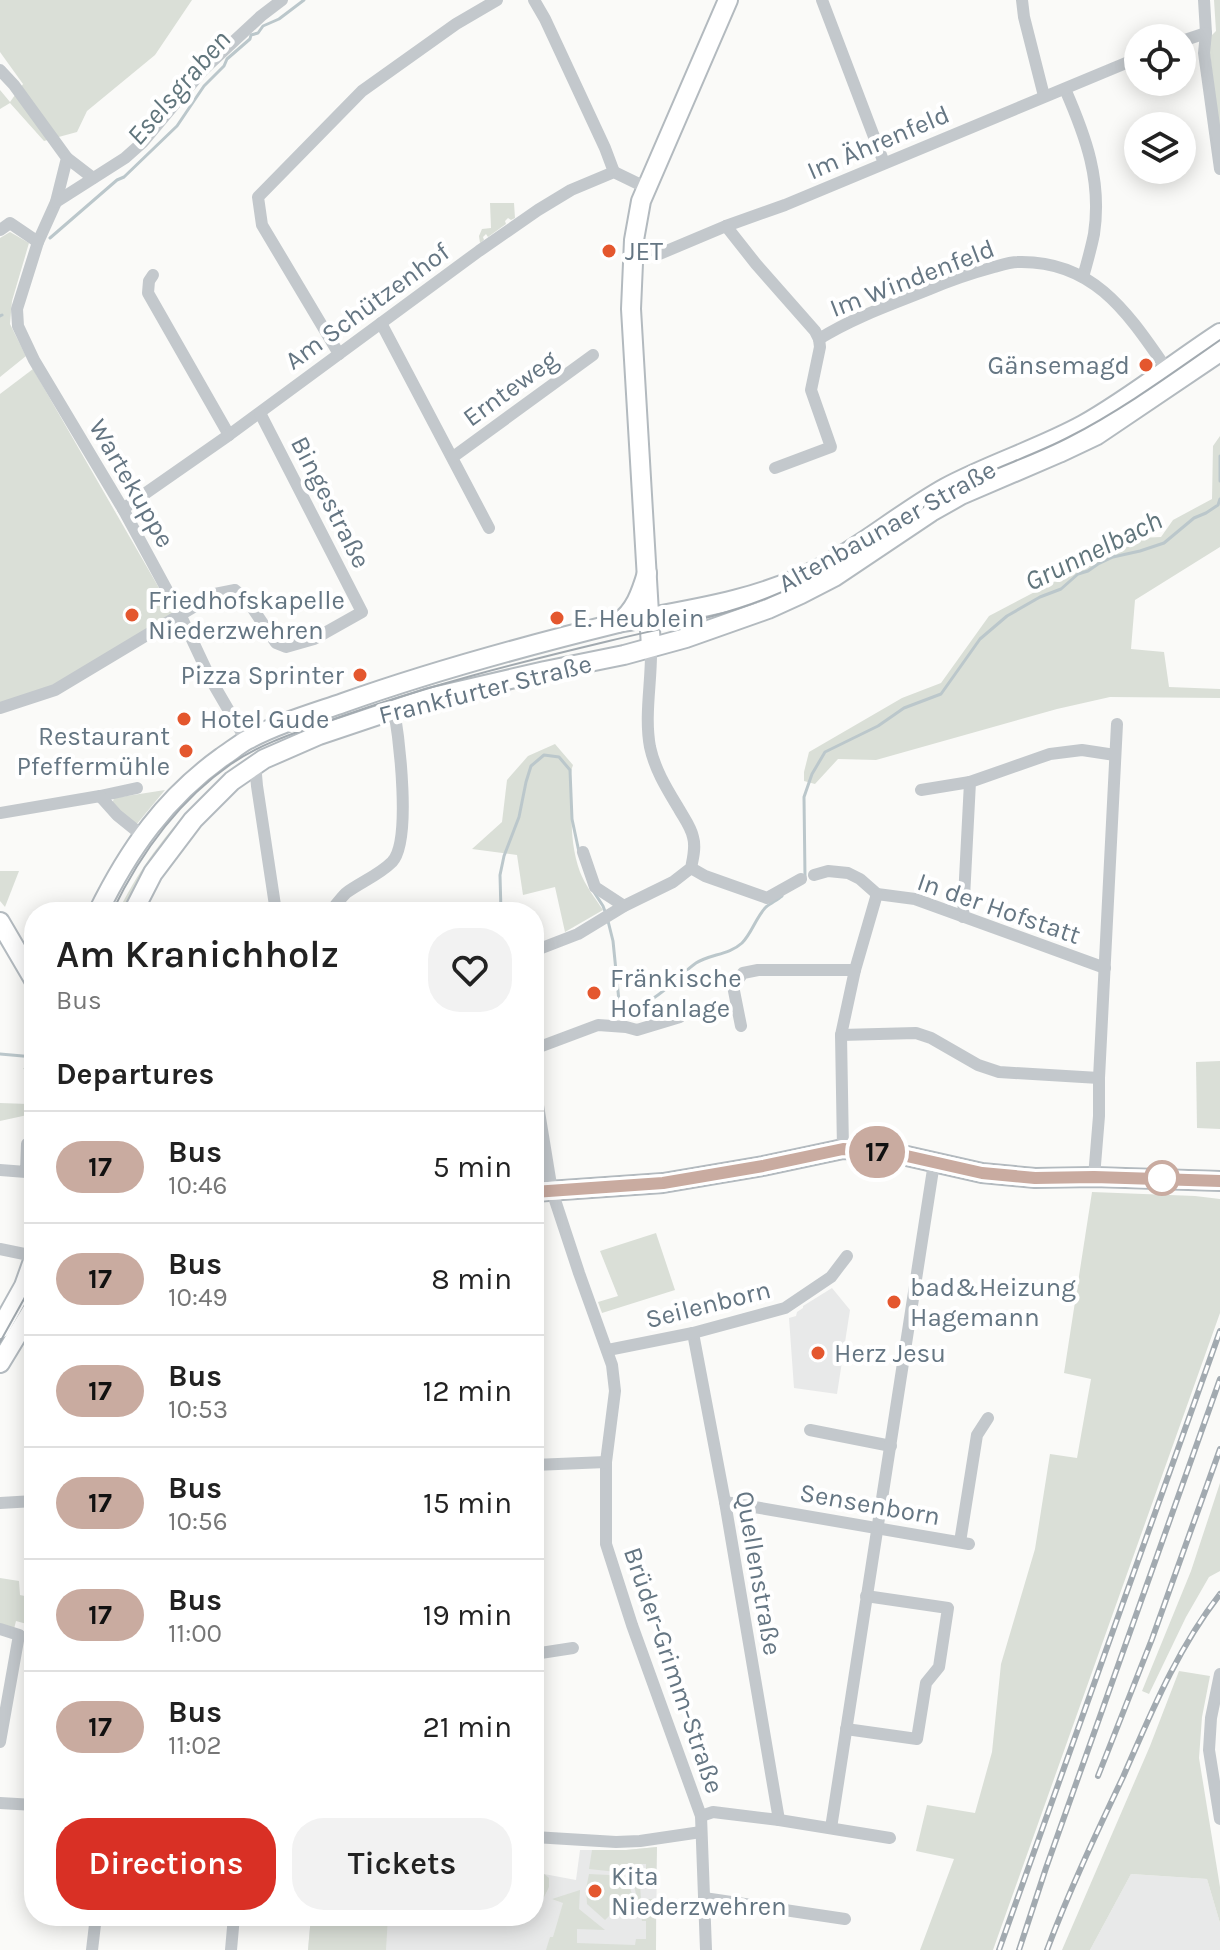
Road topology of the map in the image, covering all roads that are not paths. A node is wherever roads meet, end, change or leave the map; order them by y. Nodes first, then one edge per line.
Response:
1 (282, 0) edge
2 (497, 0) edge
3 (534, 0) edge
4 (728, 0) edge
5 (822, 0) edge
6 (1022, 0) edge
7 (1204, 0) edge
8 (1206, 33) junction
9 (1196, 36) edge
10 (1124, 64) edge
11 (0, 70) edge
12 (1065, 89) junction
13 (1044, 96) junction
14 (67, 158) junction
15 (884, 163) junction
16 (1220, 169) edge
17 (614, 172) junction
18 (93, 178) junction
19 (647, 188) junction
20 (56, 202) junction
21 (0, 211) edge
22 (726, 226) junction
23 (5, 227) edge
24 (38, 242) junction
25 (633, 255) junction
26 (153, 275) dead end
27 (1083, 277) junction
28 (381, 323) junction
29 (1220, 333) edge
30 (819, 339) junction
31 (1220, 352) edge
32 (339, 354) junction
33 (593, 355) dead end
34 (1168, 371) junction
35 (260, 413) junction
36 (229, 435) junction
37 (453, 457) junction
38 (775, 468) dead end
39 (123, 509) junction
40 (489, 528) dead end
41 (647, 573) junction
42 (180, 614) junction
43 (650, 617) junction
44 (618, 623) junction
45 (651, 647) junction
46 (0, 708) edge
47 (394, 709) junction
48 (1117, 724) dead end
49 (246, 740) junction
50 (1115, 755) junction
51 (255, 763) junction
52 (970, 782) junction
53 (137, 788) dead end
54 (921, 790) dead end
55 (100, 796) junction
56 (0, 813) edge
57 (143, 836) junction
58 (583, 852) dead end
59 (691, 868) junction
60 (877, 894) junction
61 (103, 902) edge
62 (138, 902) edge
63 (274, 902) edge
64 (338, 902) edge
65 (620, 909) junction
66 (963, 917) junction
67 (0, 922) edge
68 (544, 947) edge
69 (24, 962) edge
70 (1105, 968) junction
71 (855, 970) junction
72 (680, 1017) dead end
73 (741, 1026) dead end
74 (841, 1035) junction
75 (544, 1045) edge
76 (1099, 1078) junction
77 (843, 1149) junction
78 (934, 1163) junction
79 (0, 1170) edge
80 (24, 1172) edge
81 (1094, 1177) junction
82 (1220, 1181) edge
83 (544, 1191) edge
84 (544, 1193) edge
85 (0, 1249) edge
86 (24, 1255) edge
87 (847, 1256) dead end
88 (24, 1286) edge
89 (24, 1323) edge
90 (0, 1329) edge
91 (693, 1333) junction
92 (608, 1350) junction
93 (0, 1363) edge
94 (988, 1418) dead end
95 (810, 1430) dead end
96 (891, 1446) junction
97 (606, 1462) junction
98 (544, 1465) edge
99 (24, 1502) edge
100 (725, 1502) junction
101 (0, 1503) edge
102 (878, 1528) junction
103 (866, 1596) junction
104 (0, 1629) edge
105 (573, 1648) dead end
106 (544, 1652) edge
107 (1220, 1674) edge
108 (846, 1729) junction
109 (0, 1742) edge
110 (1215, 1750) edge
111 (0, 1803) edge
112 (24, 1804) edge
113 (701, 1816) junction
114 (1220, 1819) edge
115 (779, 1820) junction
116 (831, 1828) junction
117 (701, 1832) junction
118 (544, 1838) edge
119 (890, 1838) dead end
120 (704, 1898) junction
121 (845, 1919) dead end
122 (95, 1926) edge
123 (233, 1926) edge
124 (92, 1950) edge
125 (231, 1950) edge
126 (706, 1950) edge

1 - 18 street
2 - 32 street
3 - 17 street
4 - 19 main road
5 - 15 street
6 - 13 street
7 - 8 street
8 - 9 street
8 - 16 street
10 - 12 street, Im Ährenfeld
11 - 14 street
12 - 13 street, Im Ährenfeld
12 - 27 street
13 - 15 street, Im Ährenfeld
14 - 18 street
14 - 20 street, Wartekuppe
15 - 22 street, Im Ährenfeld
17 - 19 street
17 - 28 street, Am Schützenhof
18 - 20 street
19 - 25 main road
20 - 24 street, Wartekuppe
21 - 23 street
22 - 25 street, Im Ährenfeld
22 - 30 street, Im Windenfeld
23 - 24 street
24 - 39 street, Wartekuppe
25 - 41 main road
26 - 36 street
27 - 30 street, Im Windenfeld
27 - 34 street, Im Windenfeld
28 - 32 street, Am Schützenhof
28 - 37 street
29 - 34 main road, Altenbaunaer Straße
30 - 38 street, Im Windenfeld
31 - 45 main road, Altenbaunaer Straße
32 - 35 street, Am Schützenhof
33 - 37 street, Ernteweg
34 - 43 main road, Altenbaunaer Straße
35 - 36 street, Am Schützenhof
35 - 42 street, Bingestraße
36 - 39 street, Am Schützenhof
37 - 40 street
39 - 42 street, Wartekuppe
41 - 43 main road
41 - 44 main road
42 - 46 street
42 - 49 street, Wartekuppe
43 - 44 main road, Altenbaunaer Straße
43 - 45 main road
44 - 49 main road, Frankfurter Straße
45 - 47 main road, Frankfurter Straße
45 - 59 street
47 - 51 main road, Frankfurter Straße
47 - 64 street
48 - 50 street
49 - 51 main road
49 - 57 main road, Frankfurter Straße
50 - 52 street
50 - 70 street
51 - 62 main road, Frankfurter Straße
51 - 63 street
52 - 54 street
52 - 66 street
53 - 55 street
55 - 56 street
55 - 57 street
57 - 61 main road, Frankfurter Straße
58 - 65 street
59 - 60 street, In der Hofstatt
59 - 65 street
60 - 66 street, In der Hofstatt
60 - 71 street, In der Hofstatt
65 - 68 street
66 - 70 street, In der Hofstatt
67 - 69 main road
70 - 76 street
71 - 73 street
71 - 74 street, In der Hofstatt
72 - 75 street
74 - 76 street
74 - 77 street, In der Hofstatt
76 - 81 street
77 - 78 main road
77 - 83 main road
78 - 81 main road
78 - 96 street
79 - 80 street
81 - 82 main road
84 - 92 street, Brüder-Grimm-Straße
85 - 86 street
87 - 91 street, Seilenborn
88 - 90 main road
89 - 93 main road
91 - 92 street, Seilenborn
91 - 100 street, Quellenstraße
92 - 97 street, Brüder-Grimm-Straße
94 - 102 street, Sensenborn
95 - 96 street
96 - 102 street
97 - 98 street
97 - 113 street, Brüder-Grimm-Straße
99 - 101 street
100 - 102 street, Sensenborn
100 - 115 street, Quellenstraße
102 - 103 street
103 - 108 street
103 - 108 street
104 - 109 street
105 - 106 street
107 - 110 street
108 - 116 street
110 - 114 street
111 - 112 street
113 - 115 street
113 - 117 street, Brüder-Grimm-Straße
115 - 116 street
116 - 119 street
117 - 118 street
117 - 120 street, Brüder-Grimm-Straße
120 - 121 street
120 - 126 street, Brüder-Grimm-Straße
122 - 124 street
123 - 125 street

